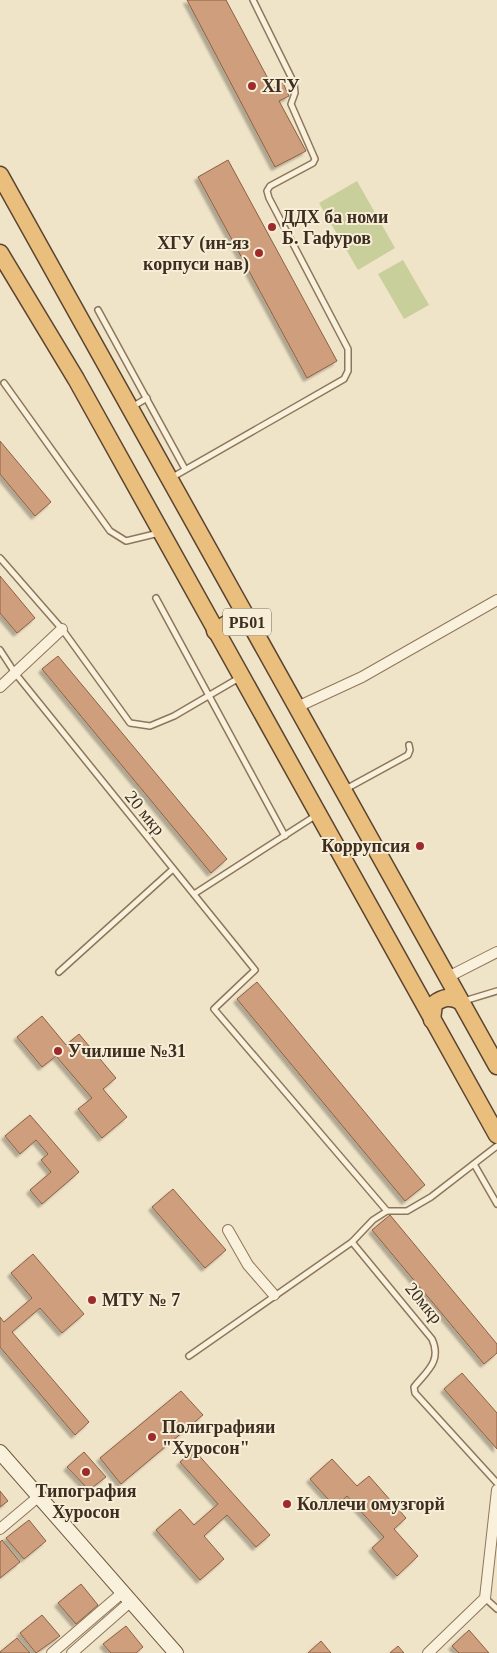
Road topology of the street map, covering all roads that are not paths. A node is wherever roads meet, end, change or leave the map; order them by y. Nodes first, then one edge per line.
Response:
1 (253, 0) edge
2 (0, 175) edge
3 (0, 253) edge
4 (98, 310) dead end
5 (4, 383) dead end
6 (146, 398) junction
7 (129, 409) junction
8 (186, 469) junction
9 (168, 479) junction
10 (161, 533) junction
11 (0, 558) edge
12 (156, 598) dead end
13 (497, 600) edge
14 (243, 614) junction
15 (62, 629) junction
16 (216, 631) junction
17 (0, 650) edge
18 (15, 673) junction
19 (242, 677) junction
20 (0, 687) edge
21 (211, 695) junction
22 (296, 708) junction
23 (409, 745) dead end
24 (342, 791) junction
25 (318, 815) junction
26 (285, 836) junction
27 (173, 870) junction
28 (194, 894) junction
29 (497, 952) edge
30 (59, 972) dead end
31 (446, 978) junction
32 (497, 991) edge
33 (417, 992) junction
34 (460, 1002) junction
35 (432, 1020) junction
36 (497, 1066) edge
37 (497, 1135) edge
38 (497, 1146) edge
39 (474, 1164) junction
40 (497, 1204) edge
41 (387, 1211) junction
42 (228, 1230) dead end
43 (352, 1242) junction
44 (274, 1295) junction
45 (189, 1356) dead end
46 (0, 1452) edge
47 (497, 1483) edge
48 (497, 1490) edge
49 (38, 1497) junction
50 (0, 1529) edge
51 (126, 1597) junction
52 (485, 1598) junction
53 (497, 1609) edge
54 (52, 1653) edge
55 (72, 1653) edge
56 (176, 1653) edge
57 (428, 1653) edge

1 - 8 lane
2 - 7 highway, РБ01
3 - 10 highway, РБ01
4 - 6 lane
5 - 10 lane
6 - 7 lane
6 - 8 lane
7 - 9 highway, РБ01
8 - 9 lane
9 - 14 highway, РБ01
10 - 16 highway, РБ01
11 - 15 lane
12 - 21 lane
13 - 22 street
14 - 16 highway
14 - 22 highway, РБ01
15 - 18 street
15 - 21 lane
16 - 19 highway, РБ01
17 - 18 lane
18 - 20 street
18 - 27 lane, 20 мкр
19 - 21 lane
19 - 25 highway, РБ01
21 - 26 lane
22 - 24 highway, РБ01
23 - 24 lane
24 - 31 highway, РБ01
25 - 26 lane
25 - 33 highway, РБ01
26 - 28 lane
27 - 28 lane, 20 мкр
27 - 30 lane
28 - 41 lane, 20 мкр
29 - 31 street
31 - 33 highway
31 - 34 highway, РБ01
32 - 34 lane
33 - 35 highway, РБ01
34 - 35 highway
34 - 36 highway, РБ01
35 - 37 highway, РБ01
38 - 39 lane
39 - 40 lane
39 - 41 lane
41 - 43 lane
42 - 44 street
43 - 44 lane
43 - 47 lane, 20мкр
44 - 45 lane
46 - 49 main road
48 - 52 street
49 - 50 street
49 - 51 main road
51 - 54 street
51 - 55 street
51 - 56 main road
52 - 53 lane
52 - 57 street

